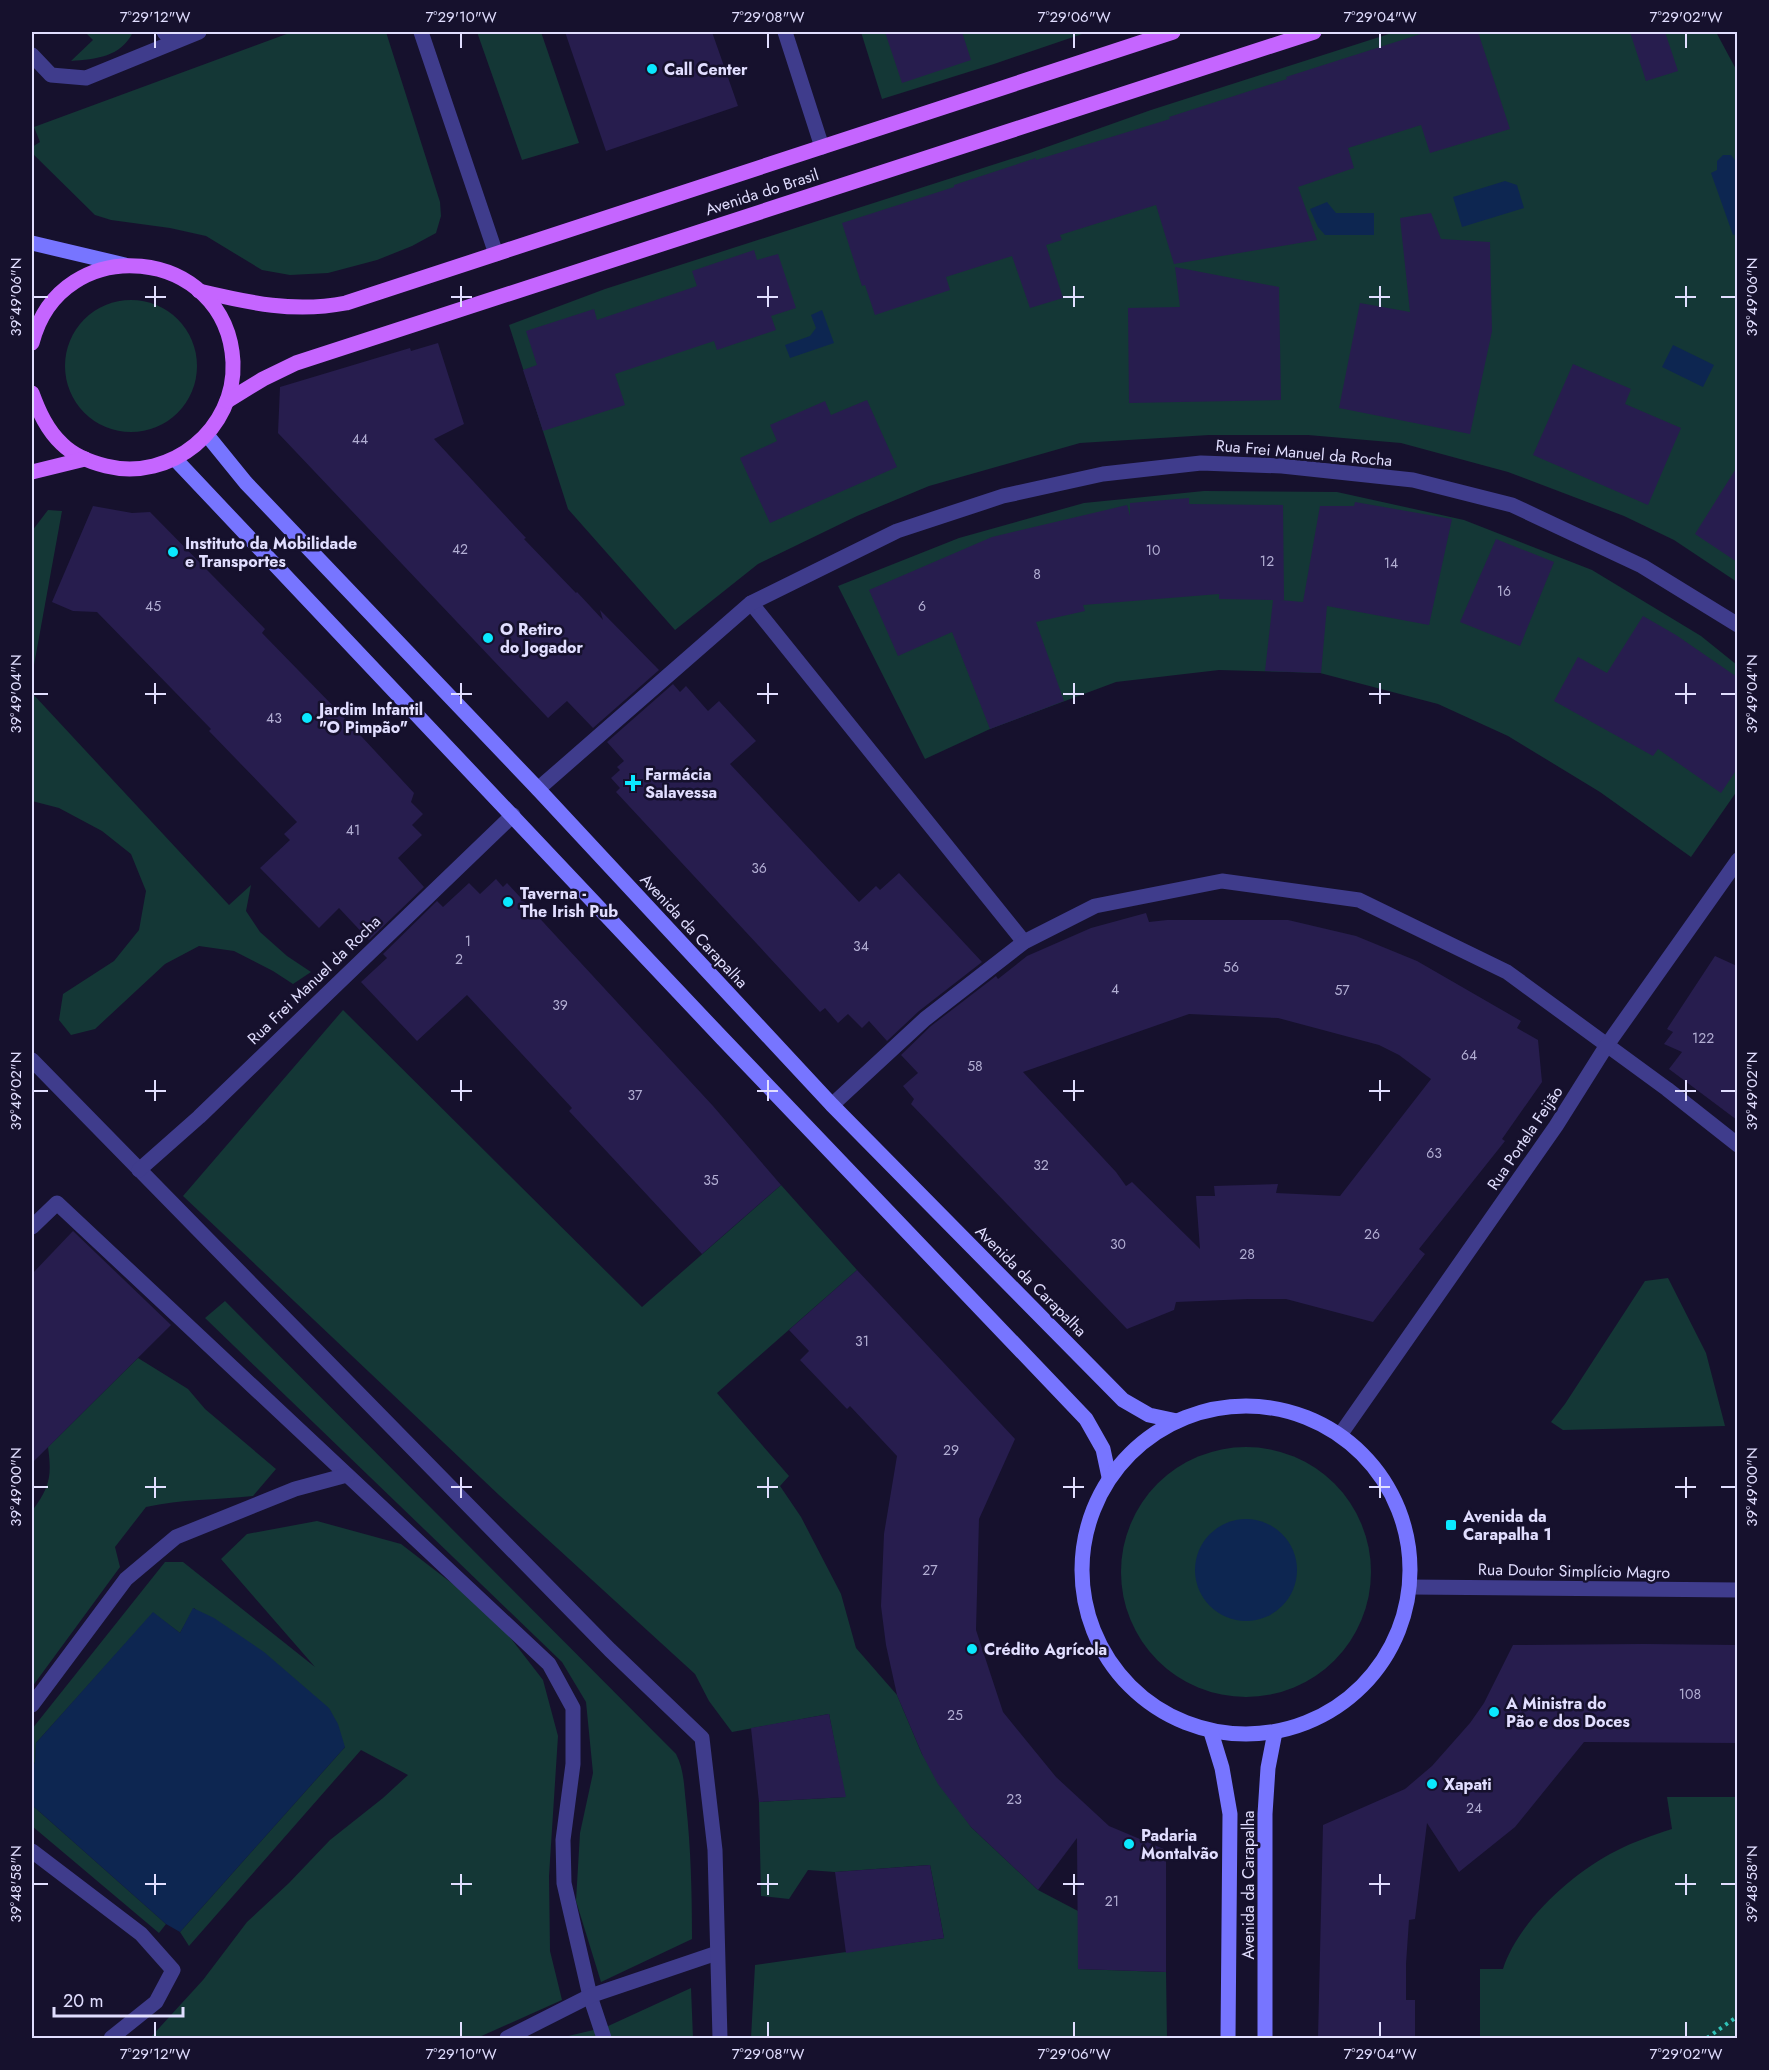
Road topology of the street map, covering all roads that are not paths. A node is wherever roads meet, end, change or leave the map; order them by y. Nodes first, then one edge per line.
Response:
1 (199, 32) edge
2 (421, 32) edge
3 (785, 32) edge
4 (1173, 32) edge
5 (1314, 32) edge
6 (168, 37) edge
7 (32, 55) edge
8 (822, 147) junction
9 (32, 243) edge
10 (496, 254) junction
11 (125, 265) junction
12 (199, 291) junction
13 (32, 335) edge
14 (32, 393) edge
15 (227, 401) junction
16 (207, 435) junction
17 (85, 459) junction
18 (175, 459) junction
19 (32, 472) edge
20 (751, 603) junction
21 (1737, 625) edge
22 (538, 789) junction
23 (513, 815) junction
24 (1737, 860) edge
25 (1024, 942) junction
26 (1607, 1045) junction
27 (32, 1060) edge
28 (832, 1105) junction
29 (1737, 1145) edge
30 (139, 1170) junction
31 (32, 1227) edge
32 (1177, 1422) junction
33 (1340, 1435) junction
34 (348, 1475) junction
35 (1110, 1477) junction
36 (1410, 1587) junction
37 (1737, 1590) edge
38 (32, 1705) edge
39 (1211, 1732) junction
40 (1275, 1732) junction
41 (32, 1851) edge
42 (717, 1953) junction
43 (590, 1996) junction
44 (111, 2038) edge
45 (507, 2038) edge
46 (604, 2038) edge
47 (720, 2038) edge
48 (1228, 2038) edge
49 (1265, 2038) edge

1 - 6 street
2 - 10 street
3 - 8 street
4 - 8 main road, Avenida do Brasil
5 - 15 main road, Avenida do Brasil
6 - 7 street
8 - 10 main road, Avenida do Brasil
9 - 11 main road
10 - 12 main road, Avenida do Brasil
11 - 12 main road
11 - 13 main road
12 - 15 main road
14 - 17 main road
15 - 16 main road
16 - 18 main road
16 - 22 main road, Avenida da Carapalha
17 - 18 main road
17 - 19 main road
18 - 23 main road
20 - 21 street, Rua Frei Manuel da Rocha
20 - 22 street, Rua Frei Manuel da Rocha
20 - 25 street
22 - 28 main road, Avenida da Carapalha
23 - 30 street, Rua Frei Manuel da Rocha
23 - 35 main road
24 - 26 street, Rua Portela Feijão
25 - 26 street
25 - 28 street
26 - 29 street
26 - 33 street, Rua Portela Feijão
27 - 30 street
28 - 32 main road, Avenida da Carapalha
30 - 42 street
31 - 34 street
32 - 33 main road
32 - 35 main road
33 - 36 main road
34 - 38 street
34 - 43 street
35 - 39 main road
36 - 37 street, Rua Doutor Simplício Magro
36 - 40 main road
39 - 40 main road
39 - 48 main road, Avenida da Carapalha
40 - 49 main road, Avenida da Carapalha
41 - 44 street
42 - 43 street
42 - 47 street
43 - 45 street
43 - 46 street

